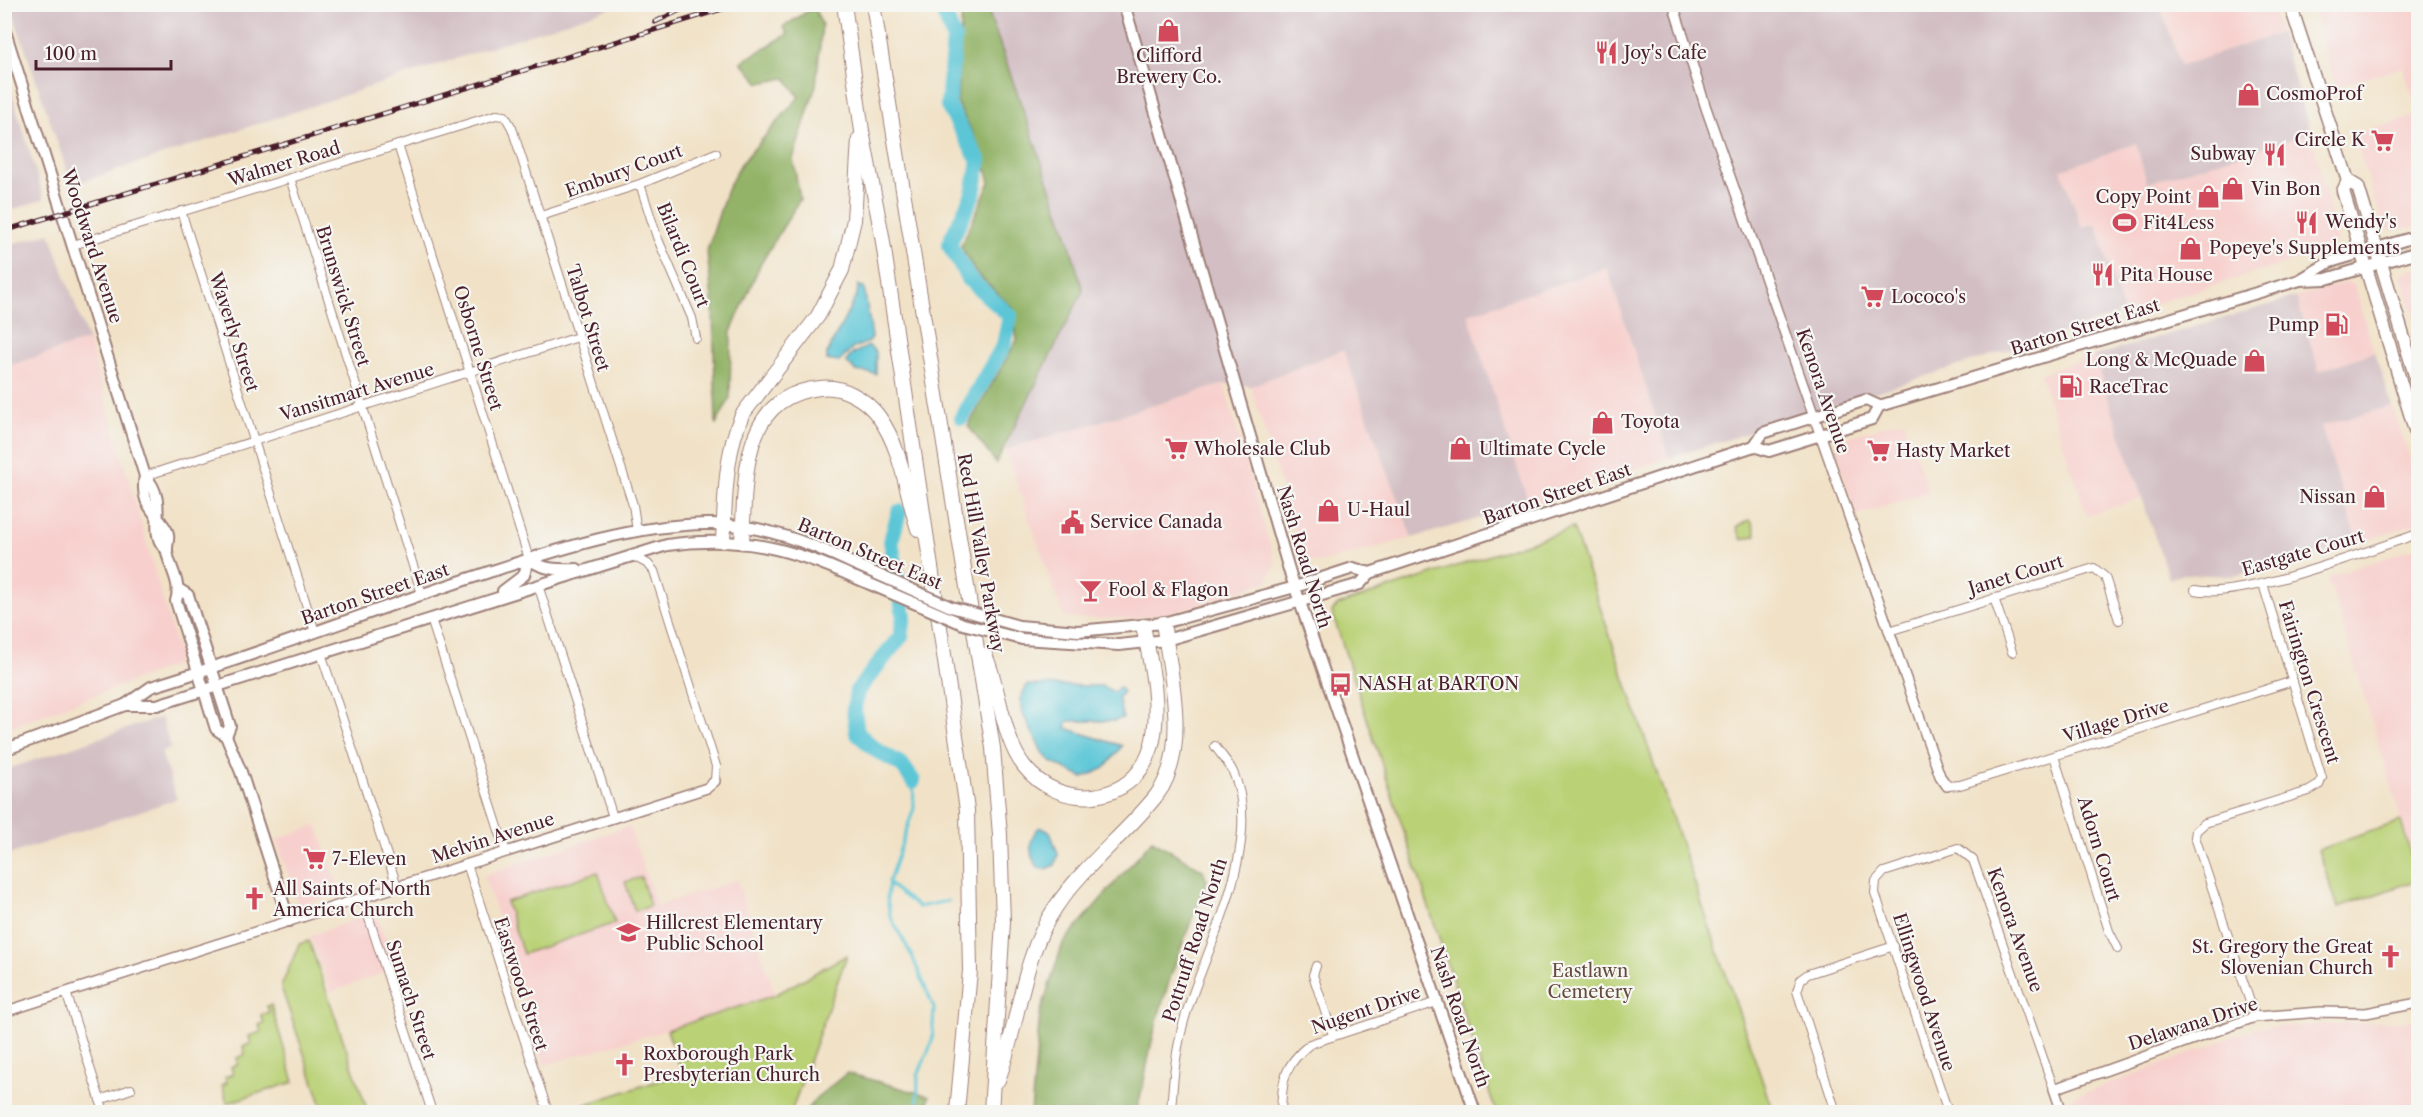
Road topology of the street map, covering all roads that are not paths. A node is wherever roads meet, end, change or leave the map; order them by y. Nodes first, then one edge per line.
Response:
1 (844, 4) edge
2 (873, 4) edge
3 (1124, 4) edge
4 (1673, 4) edge
5 (2290, 4) edge
6 (4, 28) edge
7 (505, 116) joint
8 (862, 131) junction
9 (398, 145) junction
10 (716, 153) dead end
11 (290, 178) junction
12 (2348, 181) junction
13 (640, 184) junction
14 (181, 211) junction
15 (541, 216) junction
16 (2418, 236) edge
17 (73, 245) junction
18 (2377, 248) junction
19 (2362, 252) junction
20 (2418, 252) edge
21 (2382, 263) junction
22 (2367, 267) junction
23 (2300, 280) junction
24 (578, 337) junction
25 (696, 338) dead end
26 (469, 372) junction
27 (2418, 385) edge
28 (362, 406) junction
29 (1879, 406) junction
30 (1815, 416) junction
31 (1821, 434) junction
32 (253, 440) junction
33 (2418, 440) edge
34 (1754, 446) junction
35 (145, 476) junction
36 (724, 526) junction
37 (743, 526) junction
38 (637, 531) junction
39 (2418, 534) edge
40 (723, 542) junction
41 (742, 542) junction
42 (928, 553) junction
43 (631, 555) junction
44 (529, 559) junction
45 (597, 568) junction
46 (1370, 573) junction
47 (2263, 584) junction
48 (538, 585) junction
49 (1295, 587) junction
50 (180, 590) junction
51 (2195, 590) dead end
52 (422, 594) junction
53 (492, 598) junction
54 (1994, 598) junction
55 (1300, 602) junction
56 (431, 619) junction
57 (2119, 620) dead end
58 (1163, 623) junction
59 (1143, 626) junction
60 (1889, 631) junction
61 (315, 632) junction
62 (977, 636) junction
63 (1166, 639) junction
64 (1146, 642) junction
65 (2012, 652) dead end
66 (321, 653) junction
67 (212, 667) junction
68 (199, 671) junction
69 (2293, 681) junction
70 (218, 686) junction
71 (204, 691) junction
72 (124, 705) junction
73 (226, 736) junction
74 (1215, 746) dead end
75 (4, 750) edge
76 (2054, 756) junction
77 (715, 781) joint
78 (1947, 786) joint
79 (613, 817) junction
80 (506, 852) junction
81 (467, 864) junction
82 (1876, 881) joint
83 (397, 886) junction
84 (362, 897) junction
85 (289, 921) junction
86 (1894, 946) junction
87 (2118, 949) dead end
88 (1316, 966) dead end
89 (66, 992) junction
90 (1437, 1002) junction
91 (2418, 1003) edge
92 (4, 1012) edge
93 (2255, 1017) junction
94 (1333, 1035) junction
95 (131, 1089) dead end
96 (2054, 1089) junction
97 (992, 1096) junction
98 (100, 1100) junction
99 (104, 1113) edge
100 (432, 1113) edge
101 (548, 1113) edge
102 (957, 1113) edge
103 (991, 1113) edge
104 (1171, 1113) edge
105 (1281, 1113) edge
106 (1475, 1113) edge
107 (1836, 1113) edge
108 (1948, 1113) edge
109 (2062, 1113) edge

1 - 8 highway
2 - 62 highway, Red Hill Valley Parkway
3 - 49 main road, Nash Road North
4 - 30 street, Kenora Avenue
5 - 12 main road
6 - 17 main road, Woodward Avenue
7 - 9 street, Walmer Road
7 - 15 street, Talbot Street
8 - 36 highway
8 - 42 highway
9 - 11 street, Walmer Road
9 - 26 street, Osborne Street
10 - 13 street, Embury Court
11 - 14 street, Walmer Road
11 - 28 street, Brunswick Street
12 - 18 main road
12 - 19 main road
13 - 15 street, Embury Court
13 - 25 street, Bilardi Court
14 - 17 street, Walmer Road
14 - 32 street, Waverly Street
15 - 24 street, Talbot Street
16 - 18 main road, Barton Street East
17 - 35 main road, Woodward Avenue
18 - 19 main road, Barton Street East
18 - 21 main road
19 - 22 main road
19 - 23 main road, Barton Street East
20 - 21 main road, Barton Street East
21 - 22 main road, Barton Street East
21 - 27 main road
22 - 23 main road, Barton Street East
22 - 33 main road
23 - 29 main road, Barton Street East
24 - 26 street, Vansitmart Avenue
24 - 38 street, Talbot Street
26 - 28 street, Vansitmart Avenue
26 - 44 street, Osborne Street
28 - 32 street, Vansitmart Avenue
28 - 52 street, Brunswick Street
29 - 30 main road, Barton Street East
29 - 31 main road, Barton Street East
30 - 31 street, Kenora Avenue
30 - 34 main road, Barton Street East
31 - 34 main road, Barton Street East
31 - 60 street, Kenora Avenue
32 - 35 street, Vansitmart Avenue
32 - 61 street, Waverly Street
34 - 46 main road, Barton Street East
35 - 50 main road, Woodward Avenue
36 - 37 main road, Barton Street East
36 - 38 main road, Barton Street East
36 - 40 highway
37 - 41 highway
37 - 42 highway
37 - 59 main road, Barton Street East, bridge
38 - 44 main road, Barton Street East
39 - 47 street, Eastgate Court
40 - 41 main road, Barton Street East
40 - 43 main road, Barton Street East
41 - 64 main road, Barton Street East, bridge
42 - 102 highway
43 - 45 main road, Barton Street East
43 - 77 street
44 - 45 main road
44 - 52 main road, Barton Street East
44 - 53 main road
45 - 48 main road, Barton Street East
46 - 49 main road, Barton Street East
46 - 55 main road, Barton Street East
47 - 51 street, Eastgate Court
47 - 69 street, Fairington Crescent
48 - 53 main road, Barton Street East
48 - 79 street
49 - 55 main road, Nash Road North
49 - 58 main road, Barton Street East
50 - 67 main road, Woodward Avenue
50 - 68 main road, Woodward Avenue
52 - 61 main road, Barton Street East
53 - 56 main road, Barton Street East
54 - 57 street, Janet Court
54 - 60 street, Janet Court
54 - 65 street
55 - 63 main road, Barton Street East
55 - 90 main road, Nash Road North
56 - 66 main road, Barton Street East
56 - 80 street
58 - 59 main road, Barton Street East
58 - 63 highway
59 - 64 highway
60 - 78 street, Kenora Avenue
61 - 67 main road, Barton Street East
62 - 64 highway
62 - 97 highway, Red Hill Valley Parkway
63 - 64 main road, Barton Street East
63 - 97 highway
66 - 70 main road, Barton Street East
66 - 83 street
67 - 68 main road, Barton Street East
67 - 70 main road, Woodward Avenue
68 - 71 main road, Woodward Avenue
68 - 72 main road, Barton Street East
69 - 76 street, Village Drive
69 - 93 street, Fairington Crescent
70 - 71 main road, Barton Street East
70 - 73 main road, Woodward Avenue
71 - 72 main road, Barton Street East
71 - 73 main road, Woodward Avenue
72 - 75 main road, Barton Street East
73 - 85 main road, Woodward Avenue
74 - 104 street, Pottruff Road North
76 - 78 street, Village Drive
76 - 87 street, Adorn Court
77 - 79 street, Melvin Avenue
79 - 80 street, Melvin Avenue
80 - 81 street, Melvin Avenue
81 - 83 street, Melvin Avenue
81 - 101 street, Eastwood Street
82 - 86 street, Ellingwood Avenue
82 - 96 street, Kenora Avenue
83 - 84 street, Melvin Avenue
84 - 85 street, Melvin Avenue
84 - 100 street, Sumach Street
85 - 89 street, Melvin Avenue
86 - 107 street
86 - 108 street, Ellingwood Avenue
88 - 94 street
89 - 92 street, Melvin Avenue
89 - 98 street
90 - 94 street, Nugent Drive
90 - 106 main road, Nash Road North
91 - 93 street, Delawana Drive
93 - 96 street, Delawana Drive
94 - 105 street, Nugent Drive
95 - 98 street
96 - 109 street, Kenora Avenue
97 - 103 highway, Red Hill Valley Parkway
98 - 99 street

